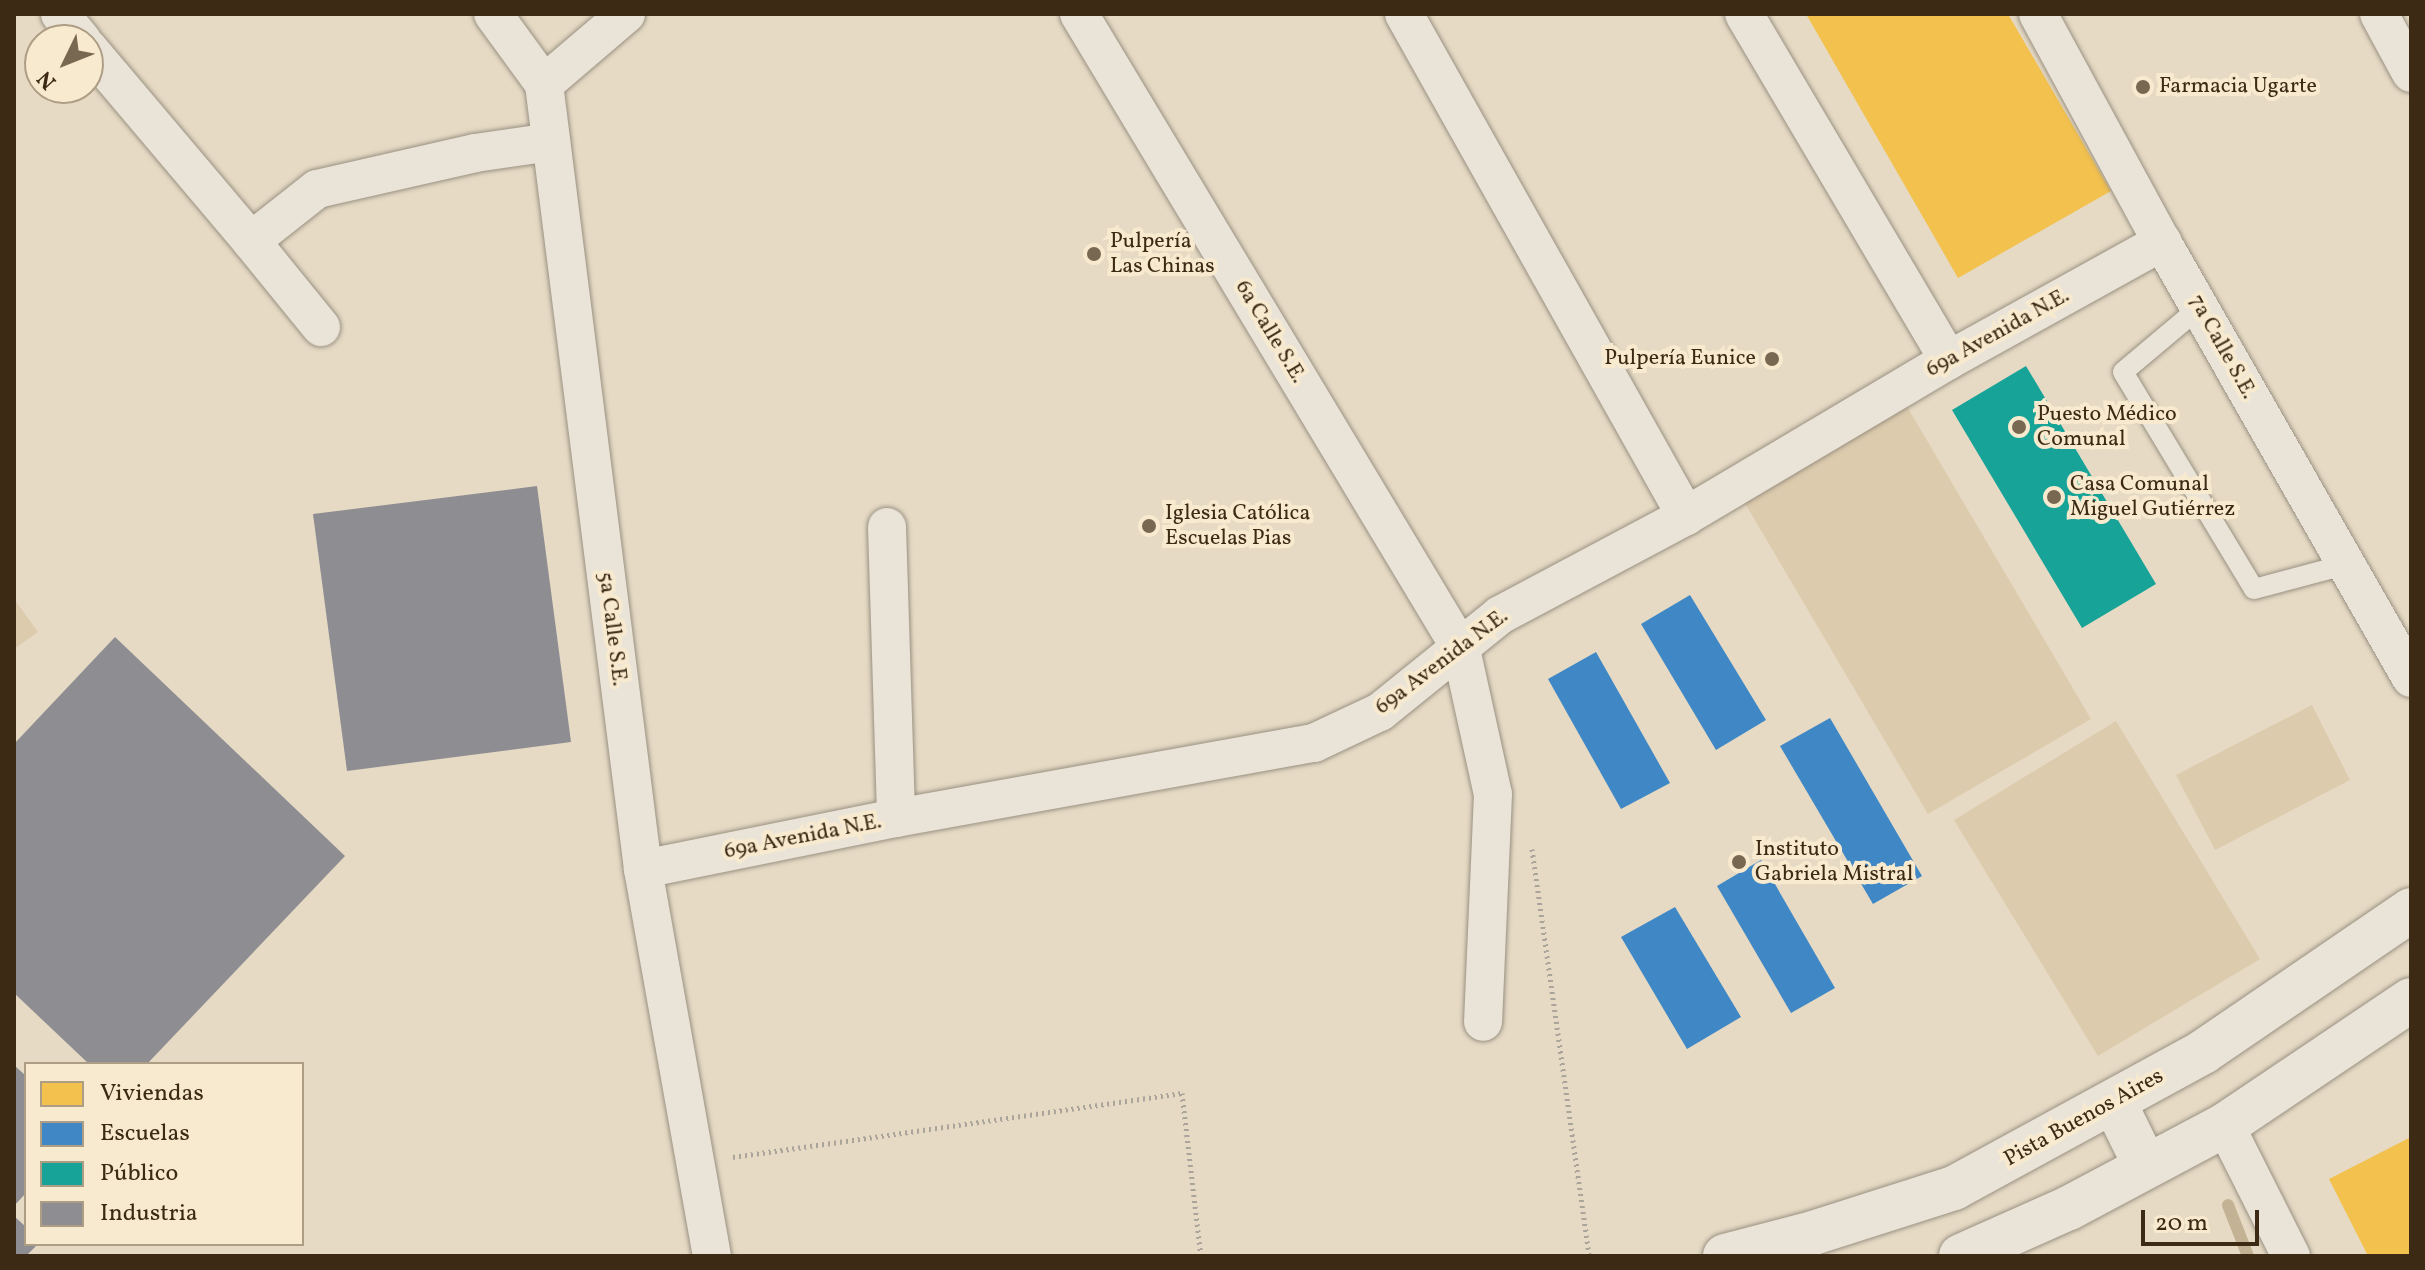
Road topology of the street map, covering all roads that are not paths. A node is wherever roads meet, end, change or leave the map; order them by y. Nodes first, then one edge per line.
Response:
1 (493, 14) edge
2 (626, 14) edge
3 (1079, 14) edge
4 (1404, 14) edge
5 (1744, 14) edge
6 (2038, 14) edge
7 (2379, 14) edge
8 (104, 67) edge
9 (2411, 73) edge
10 (544, 84) junction
11 (551, 142) junction
12 (251, 241) junction
13 (2162, 242) junction
14 (2199, 308) junction
15 (321, 327) dead end
16 (1949, 360) junction
17 (1686, 516) junction
18 (887, 527) dead end
19 (2344, 565) junction
20 (1461, 649) junction
21 (2411, 678) edge
22 (896, 818) junction
23 (643, 869) junction
24 (2411, 911) edge
25 (2411, 1000) edge
26 (1483, 1022) dead end
27 (2114, 1102) junction
28 (2225, 1125) junction
29 (2146, 1167) junction
30 (712, 1256) edge
31 (1725, 1256) edge
32 (1961, 1256) edge
33 (2291, 1256) edge

1 - 10 street, 5a Calle S.E.
2 - 10 street
3 - 20 street, 6a Calle S.E.
4 - 17 street
5 - 16 street
6 - 13 street, 7a Calle S.E.
7 - 9 street
8 - 12 street
10 - 11 street, 5a Calle S.E.
11 - 12 street
11 - 23 street, 5a Calle S.E.
12 - 15 street
13 - 14 street, 7a Calle S.E.
13 - 16 street, 69a Avenida N.E.
14 - 19 street, 7a Calle S.E.
14 - 19 lane
16 - 17 street, 69a Avenida N.E.
17 - 20 street, 69a Avenida N.E.
18 - 22 street
19 - 21 street, 7a Calle S.E.
20 - 22 street, 69a Avenida N.E.
20 - 26 street, 6a Calle S.E.
22 - 23 street, 69a Avenida N.E.
23 - 30 street, 5a Calle S.E.
24 - 27 main road, Pista Buenos Aires
25 - 28 main road
27 - 29 main road
27 - 31 main road, Pista Buenos Aires
28 - 29 main road
28 - 33 street
29 - 32 main road

